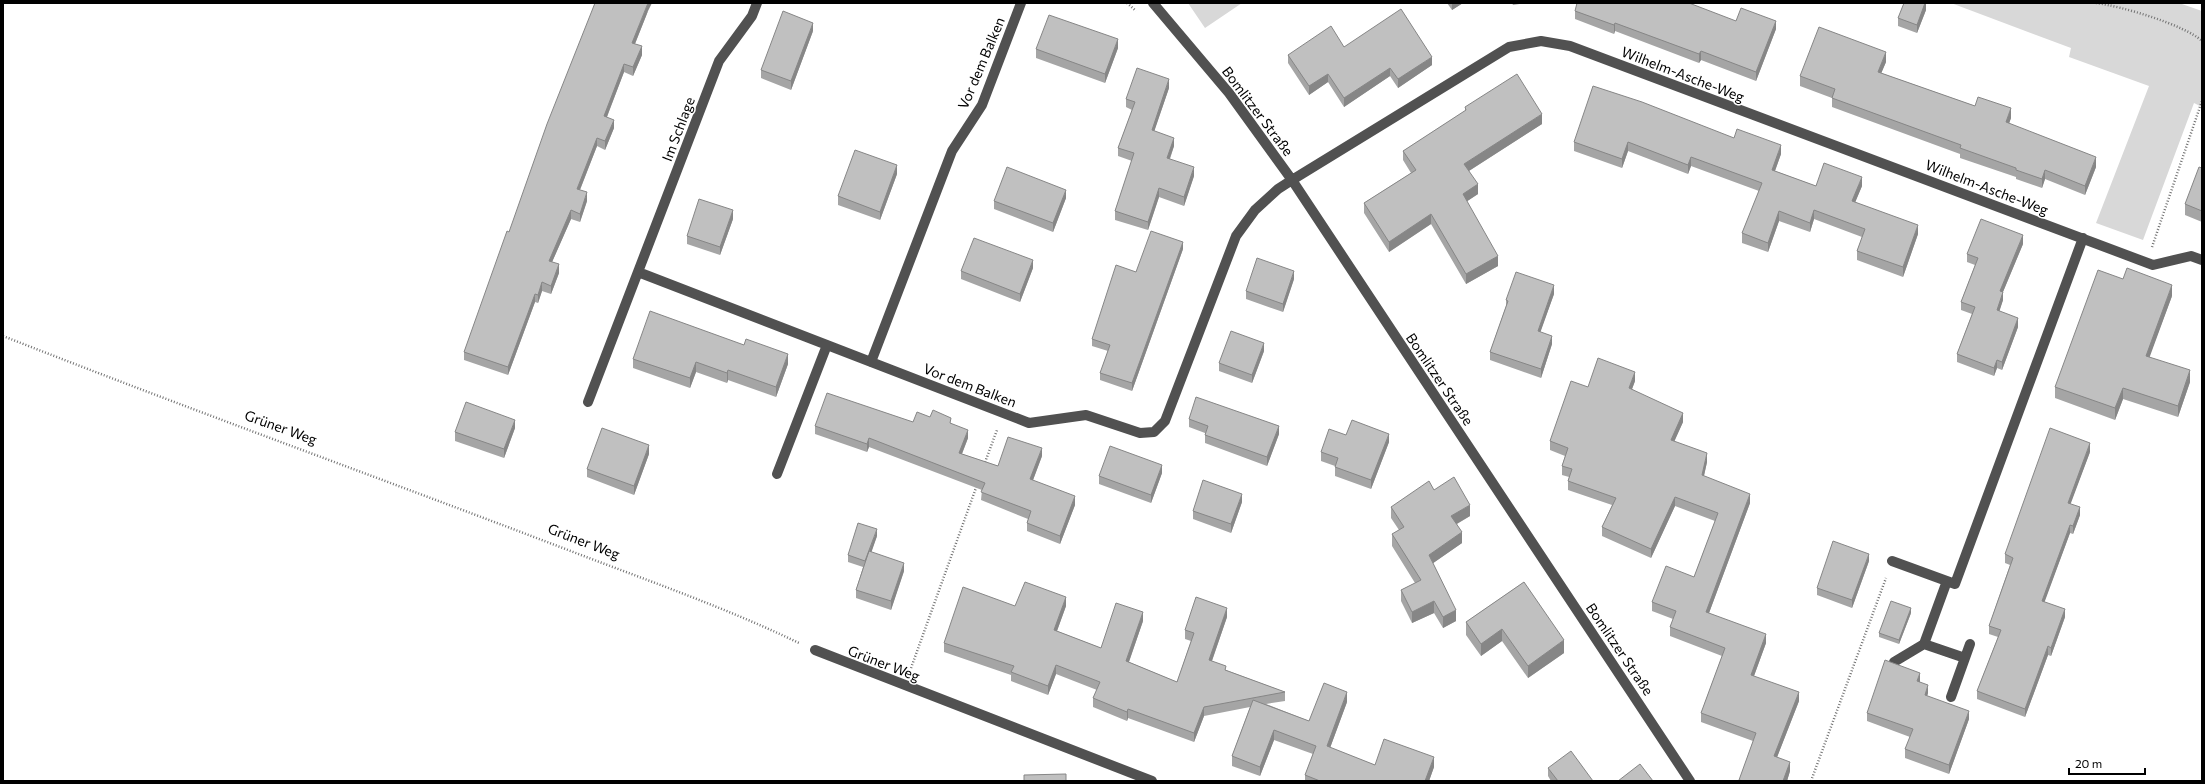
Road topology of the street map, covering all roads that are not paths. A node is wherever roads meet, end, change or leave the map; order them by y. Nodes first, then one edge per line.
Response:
1 (757, 3) edge
2 (1021, 3) edge
3 (1153, 3) edge
4 (1292, 180) junction
5 (2083, 238) junction
6 (2202, 260) edge
7 (638, 272) junction
8 (827, 345) junction
9 (871, 362) junction
10 (588, 402) dead end
11 (776, 474) dead end
12 (1892, 561) road end
13 (1947, 581) junction
14 (1924, 644) junction
15 (1970, 644) dead end
16 (815, 650) road end
17 (1964, 658) junction
18 (1894, 662) edge
19 (1951, 697) dead end
20 (1152, 781) edge
21 (1690, 781) edge

1 - 7 street, Im Schlage
2 - 9 street, Vor dem Balken
3 - 4 street, Bomlitzer Straße
4 - 5 street, Wilhelm-Asche-Weg
4 - 9 street, Vor dem Balken
4 - 21 street, Bomlitzer Straße
5 - 6 street, Wilhelm-Asche-Weg
5 - 13 street
7 - 8 street
7 - 10 street, Im Schlage
8 - 9 street
8 - 11 street
12 - 13 street
13 - 14 street
14 - 17 street
14 - 18 street
15 - 17 street
16 - 20 street, Grüner Weg
17 - 19 street

